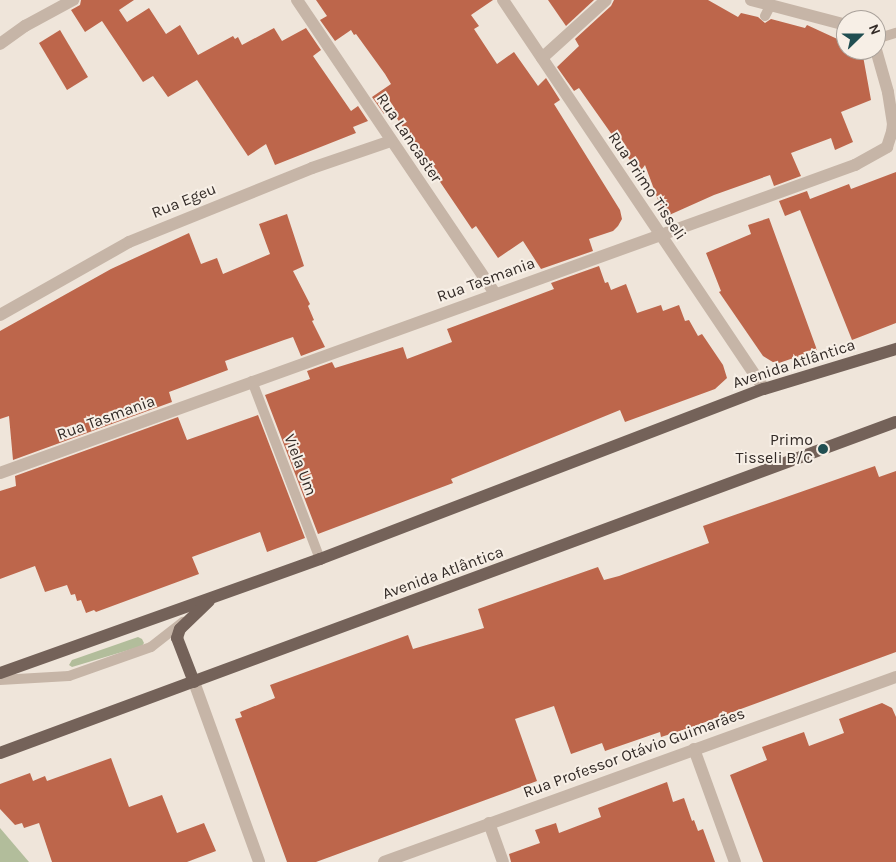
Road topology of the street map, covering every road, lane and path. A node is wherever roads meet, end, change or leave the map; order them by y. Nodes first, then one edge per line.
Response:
1 (73, 0) edge
2 (296, 0) edge
3 (503, 0) edge
4 (606, 0) edge
5 (751, 0) edge
6 (836, 23) edge
7 (0, 44) edge
8 (542, 58) junction
9 (879, 60) edge
10 (391, 141) junction
11 (660, 234) junction
12 (495, 294) junction
13 (0, 315) edge
14 (896, 349) edge
15 (252, 381) junction
16 (764, 389) junction
17 (896, 422) edge
18 (0, 473) edge
19 (320, 559) junction
20 (213, 598) junction
21 (0, 673) edge
22 (896, 677) edge
23 (0, 680) edge
24 (194, 682) junction
25 (694, 748) junction
26 (0, 752) edge
27 (489, 823) junction
28 (259, 862) edge
29 (384, 862) edge
30 (503, 862) edge
31 (736, 862) edge

1 - 7 street
2 - 10 street, Rua Lancaster
3 - 8 street, Rua Primo Tisseli
4 - 8 street
5 - 6 street
8 - 11 street, Rua Primo Tisseli
9 - 11 street, Rua Tasmania
10 - 12 street, Rua Lancaster
10 - 13 street, Rua Egeu
11 - 12 street, Rua Tasmania
11 - 16 street, Rua Primo Tisseli
12 - 15 street, Rua Tasmania
14 - 16 main road, Avenida Atlântica
15 - 18 street, Rua Tasmania
15 - 19 lane, Viela Um
16 - 19 main road, Avenida Atlântica
17 - 24 main road, Avenida Atlântica
19 - 20 main road, Avenida Atlântica
20 - 21 main road, Avenida Atlântica
20 - 23 lane
20 - 24 main road
22 - 25 street, Rua Professor Otávio Guimarães
24 - 26 main road, Avenida Atlântica
24 - 28 street
25 - 27 street, Rua Professor Otávio Guimarães
25 - 31 street
27 - 29 street, Rua Professor Otávio Guimarães
27 - 30 street

